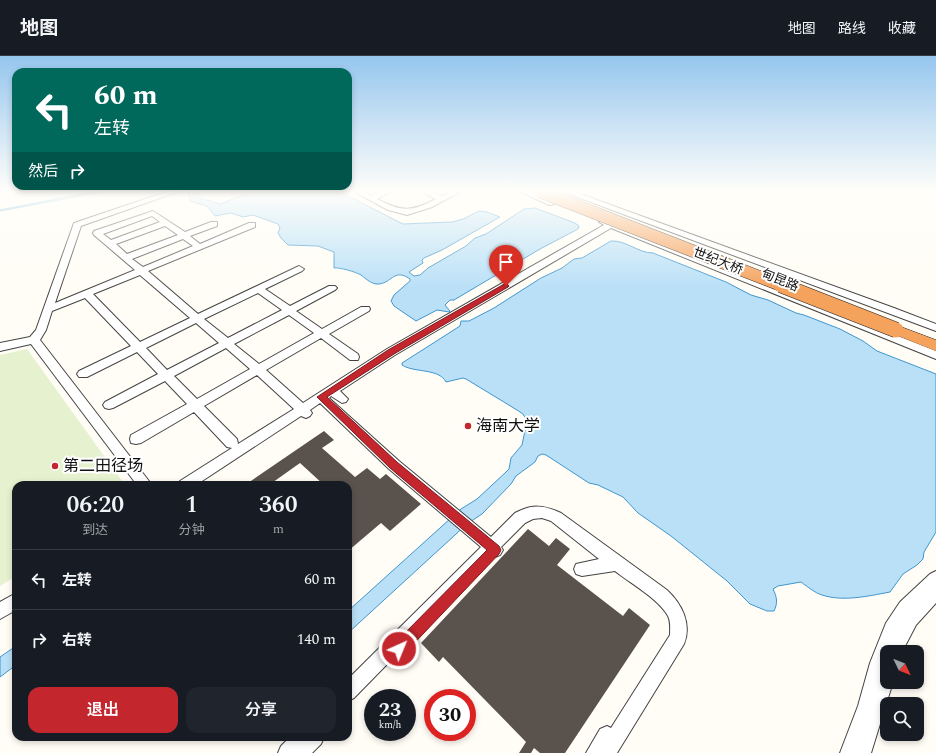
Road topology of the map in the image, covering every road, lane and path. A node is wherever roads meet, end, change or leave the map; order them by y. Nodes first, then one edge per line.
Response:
1 (78, 225) edge
2 (121, 225) edge
3 (162, 225) edge
4 (168, 225) edge
5 (213, 225) edge
6 (252, 225) dead end
7 (605, 225) edge
8 (607, 225) edge
9 (628, 225) edge
10 (641, 225) edge
11 (657, 225) edge
12 (184, 236) junction
13 (109, 244) junction
14 (199, 247) junction
15 (126, 258) junction
16 (299, 269) dead end
17 (140, 271) junction
18 (332, 288) dead end
19 (259, 289) junction
20 (86, 293) junction
21 (49, 308) junction
22 (365, 309) dead end
23 (289, 310) junction
24 (197, 318) junction
25 (898, 326) junction
26 (936, 328) edge
27 (322, 334) junction
28 (936, 336) edge
29 (34, 340) junction
30 (227, 343) junction
31 (139, 346) junction
32 (936, 346) edge
33 (0, 347) edge
34 (936, 355) edge
35 (354, 357) dead end
36 (258, 370) junction
37 (83, 374) dead end
38 (167, 374) junction
39 (326, 396) junction
40 (342, 399) dead end
41 (109, 405) dead end
42 (196, 405) junction
43 (304, 411) junction
44 (136, 440) dead end
45 (232, 442) dead end
46 (142, 481) edge
47 (191, 481) edge
48 (202, 481) edge
49 (493, 548) junction
50 (614, 563) junction
51 (582, 569) dead end
52 (936, 579) edge
53 (936, 592) edge
54 (12, 596) edge
55 (0, 603) edge
56 (12, 604) edge
57 (0, 611) edge
58 (895, 645) edge
59 (352, 688) edge
60 (880, 689) edge
61 (352, 698) edge
62 (300, 741) edge
63 (310, 741) edge
64 (858, 750) edge
65 (288, 753) edge
66 (298, 753) edge
67 (596, 753) edge
68 (606, 753) edge

1 - 21 street
2 - 13 street
3 - 13 street
4 - 12 street
5 - 12 street
6 - 14 street
7 - 39 street
8 - 34 street, 甸昆路
9 - 25 highway, 世纪大桥, bridge
10 - 25 highway, 世纪大桥
11 - 26 street, 甸昆路
12 - 14 street
12 - 15 street
13 - 15 street
14 - 17 street
15 - 17 street
16 - 19 street
17 - 20 street
17 - 24 street
18 - 23 street
19 - 23 street
19 - 24 street
20 - 21 street
20 - 31 street
21 - 29 street
22 - 27 street
23 - 27 street
23 - 30 street
24 - 30 street
24 - 31 street
25 - 28 highway
25 - 32 highway
27 - 35 street
27 - 36 street
29 - 33 street
29 - 46 street
30 - 36 street
30 - 38 street
31 - 37 street
31 - 38 street
36 - 42 street
36 - 43 street
38 - 41 street
38 - 42 street
39 - 40 street
39 - 43 street
39 - 49 street
42 - 44 street
42 - 45 street
43 - 47 street
43 - 48 street
49 - 50 street
49 - 59 street
49 - 61 street
50 - 51 street
50 - 67 street
50 - 68 street
52 - 64 street
53 - 58 street
54 - 55 street
56 - 57 street
60 - 64 street
62 - 65 street
63 - 66 street

